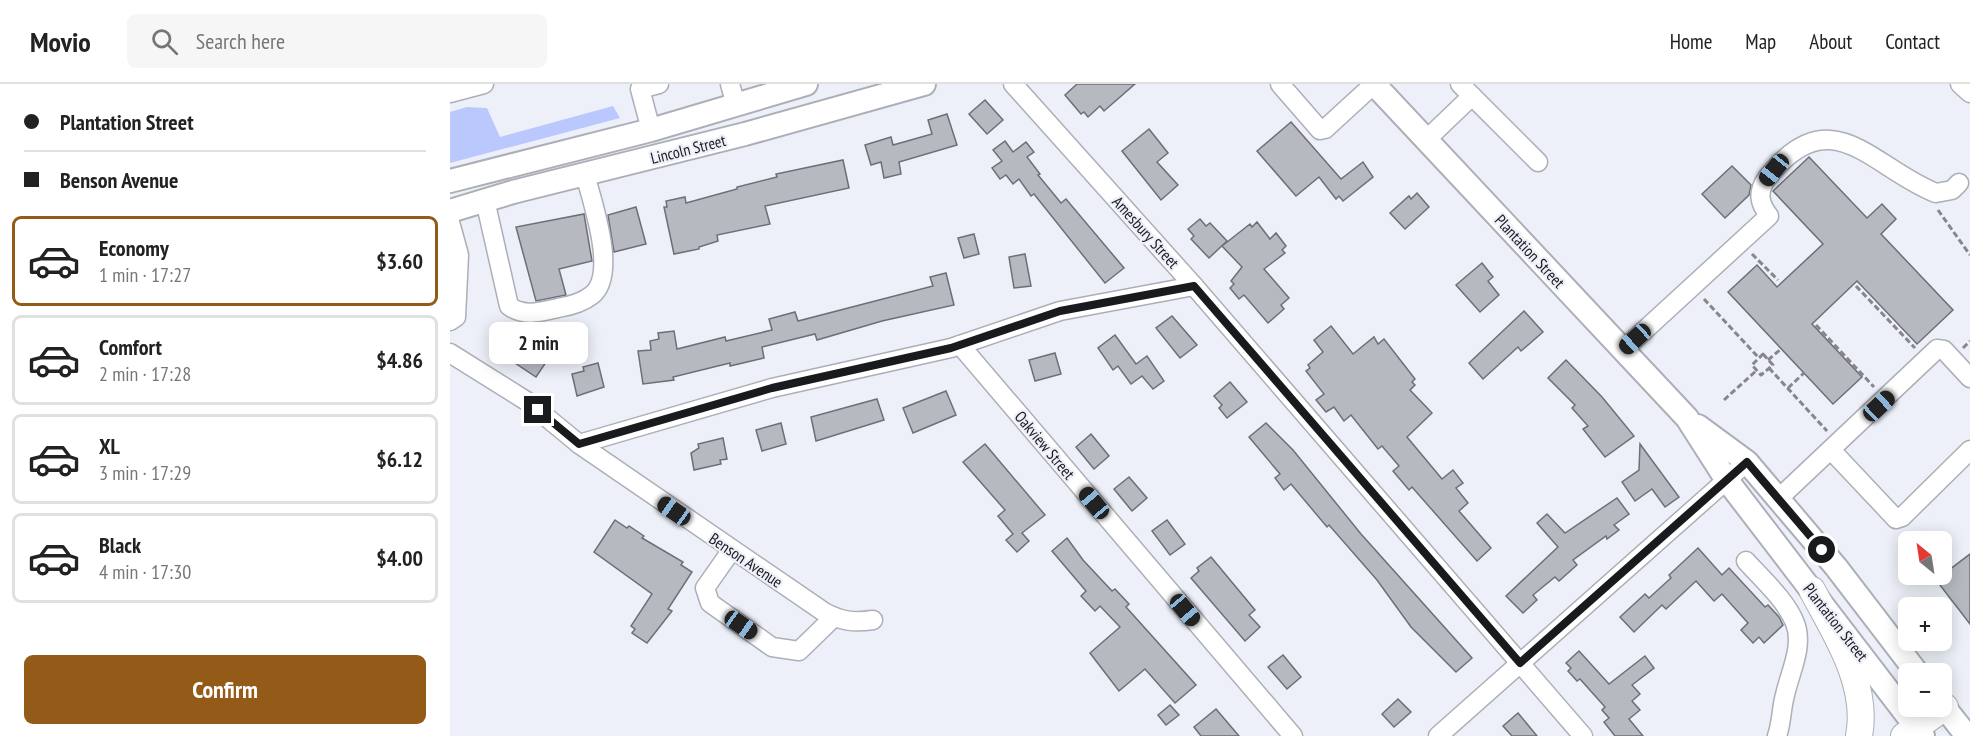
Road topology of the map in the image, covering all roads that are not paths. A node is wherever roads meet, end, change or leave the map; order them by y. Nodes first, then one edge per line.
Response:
1 (484, 84) edge
2 (659, 84) edge
3 (806, 84) edge
4 (924, 84) edge
5 (1013, 84) edge
6 (1280, 84) edge
7 (1374, 84) edge
8 (1960, 84) edge
9 (639, 86) edge
10 (1466, 90) edge
11 (450, 93) edge
12 (1970, 93) edge
13 (733, 95) edge
14 (651, 130) junction
15 (745, 134) junction
16 (1426, 140) junction
17 (658, 157) junction
18 (1538, 162) dead end
19 (585, 174) junction
20 (450, 182) edge
21 (1959, 183) dead end
22 (485, 200) junction
23 (450, 211) edge
24 (450, 222) edge
25 (1194, 286) junction
26 (450, 321) edge
27 (960, 345) junction
28 (1623, 350) junction
29 (450, 353) edge
30 (1970, 378) edge
31 (1687, 418) junction
32 (1831, 442) junction
33 (579, 444) junction
34 (1970, 450) edge
35 (1747, 462) junction
36 (1726, 479) junction
37 (1778, 499) junction
38 (731, 551) junction
39 (1746, 561) dead end
40 (1812, 590) junction
41 (834, 617) junction
42 (873, 620) dead end
43 (1520, 663) junction
44 (1910, 663) edge
45 (1931, 717) edge
46 (1952, 717) edge
47 (1915, 734) edge
48 (1293, 736) edge
49 (1438, 736) edge
50 (1583, 736) edge
51 (1777, 736) edge
52 (1859, 736) edge
53 (1967, 736) edge

1 - 11 street
2 - 9 street
3 - 13 main road, Lincoln Street
4 - 15 main road, Lincoln Street
5 - 25 street, Amesbury Street
6 - 7 street
7 - 16 main road, Plantation Street
8 - 12 street
9 - 14 street
10 - 16 street
10 - 18 street
13 - 14 main road, Lincoln Street
13 - 15 main road
14 - 17 main road
14 - 20 main road, Lincoln Street
15 - 17 main road, Lincoln Street
16 - 28 main road, Plantation Street
17 - 19 main road, Lincoln Street
19 - 22 main road, Lincoln Street
19 - 22 street
21 - 28 street
22 - 23 main road, Lincoln Street
24 - 26 street
25 - 27 street
25 - 43 street, Amesbury Street
27 - 33 street
27 - 48 street, Oakview Street
28 - 31 main road, Plantation Street
29 - 33 street, Benson Avenue
30 - 32 street
31 - 35 main road, Plantation Street
31 - 36 main road, Plantation Street
32 - 34 street
32 - 37 street
33 - 38 street, Benson Avenue
35 - 36 street
35 - 37 main road, Plantation Street
36 - 40 main road, Plantation Street
36 - 43 street
37 - 44 main road, Plantation Street
38 - 41 street, Benson Avenue
38 - 41 street
39 - 51 street
40 - 47 main road, Plantation Street
40 - 52 highway
41 - 42 street, Benson Avenue
43 - 49 street
43 - 50 street, Amesbury Street
45 - 47 highway
46 - 53 main road

